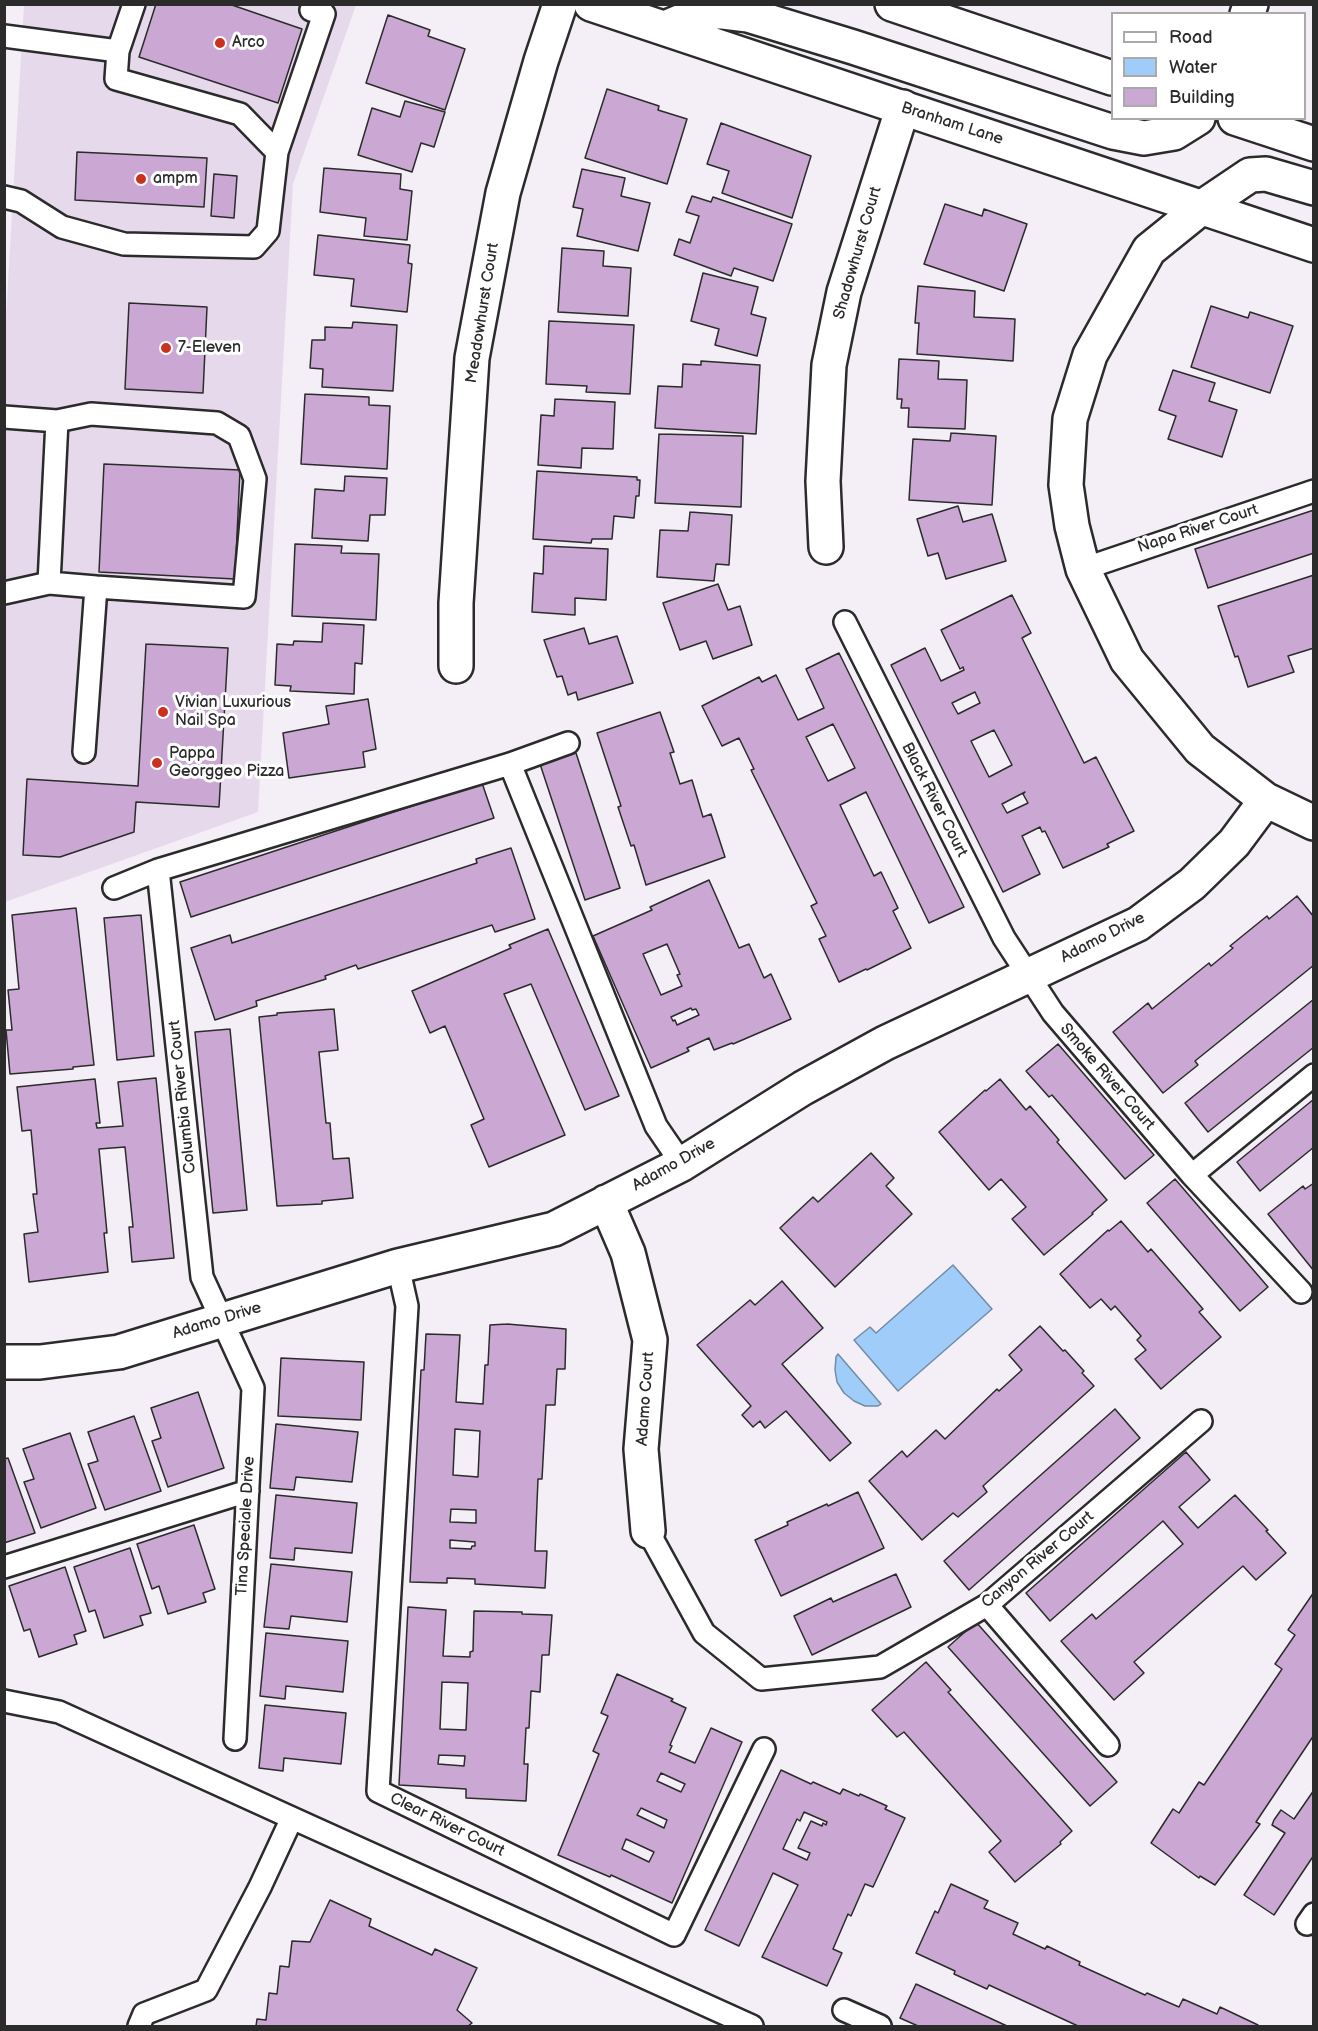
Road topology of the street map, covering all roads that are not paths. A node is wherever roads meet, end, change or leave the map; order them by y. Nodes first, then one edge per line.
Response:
1 (134, 4) edge
2 (560, 4) edge
3 (591, 4) edge
4 (892, 4) edge
5 (305, 6) edge
6 (665, 28) junction
7 (4, 36) edge
8 (118, 51) junction
9 (1111, 77) edge
10 (903, 107) junction
11 (1195, 120) edge
12 (1241, 120) edge
13 (1314, 144) edge
14 (277, 152) junction
15 (1314, 188) edge
16 (4, 197) edge
17 (1201, 208) junction
18 (1314, 245) edge
19 (4, 417) edge
20 (57, 421) junction
21 (1314, 491) edge
22 (826, 547) dead end
23 (1083, 569) junction
24 (48, 583) junction
25 (96, 587) junction
26 (4, 593) edge
27 (845, 622) dead end
28 (456, 666) dead end
29 (568, 743) dead end
30 (84, 752) dead end
31 (510, 764) junction
32 (1266, 800) junction
33 (1314, 823) edge
34 (158, 870) junction
35 (114, 888) dead end
36 (1028, 975) junction
37 (1314, 1075) edge
38 (682, 1164) junction
39 (1192, 1174) junction
40 (606, 1202) junction
41 (398, 1266) junction
42 (1302, 1292) dead end
43 (221, 1320) junction
44 (4, 1362) edge
45 (1201, 1421) dead end
46 (248, 1491) junction
47 (648, 1531) joint
48 (4, 1567) edge
49 (987, 1605) junction
50 (4, 1701) edge
51 (235, 1739) dead end
52 (1108, 1745) dead end
53 (765, 1749) dead end
54 (292, 1818) junction
55 (844, 2010) dead end
56 (139, 2026) edge
57 (752, 2026) edge
58 (880, 2026) edge

1 - 8 lane
2 - 28 street, Meadowhurst Court
3 - 6 street, Branham Lane
4 - 9 street
5 - 14 lane
6 - 10 street, Branham Lane
6 - 11 street
7 - 8 lane
8 - 14 lane
10 - 17 street, Branham Lane
10 - 22 street, Shadowhurst Court
12 - 13 street
14 - 16 lane
15 - 17 street
17 - 18 street, Branham Lane
17 - 23 street
19 - 20 lane
20 - 24 lane
20 - 25 lane
21 - 23 lane, Napa River Court
23 - 32 street
24 - 25 lane
24 - 26 lane
25 - 30 lane
27 - 36 lane, Black River Court
29 - 31 lane
31 - 34 lane
31 - 38 lane
32 - 33 street
32 - 36 street, Adamo Drive
34 - 35 lane
34 - 43 lane, Columbia River Court
36 - 38 street, Adamo Drive
36 - 39 lane, Smoke River Court
37 - 39 lane
38 - 40 street, Adamo Drive
39 - 42 lane, Smoke River Court
40 - 41 street, Adamo Drive
40 - 47 street, Adamo Court
41 - 43 street, Adamo Drive
41 - 53 lane, Clear River Court
43 - 44 street, Adamo Drive
43 - 46 lane, Tina Speciale Drive
45 - 49 lane, Canyon River Court
46 - 48 lane
46 - 51 lane, Tina Speciale Drive
47 - 49 lane, Canyon River Court
49 - 52 lane
50 - 54 lane
54 - 56 lane
54 - 57 lane
55 - 58 lane

